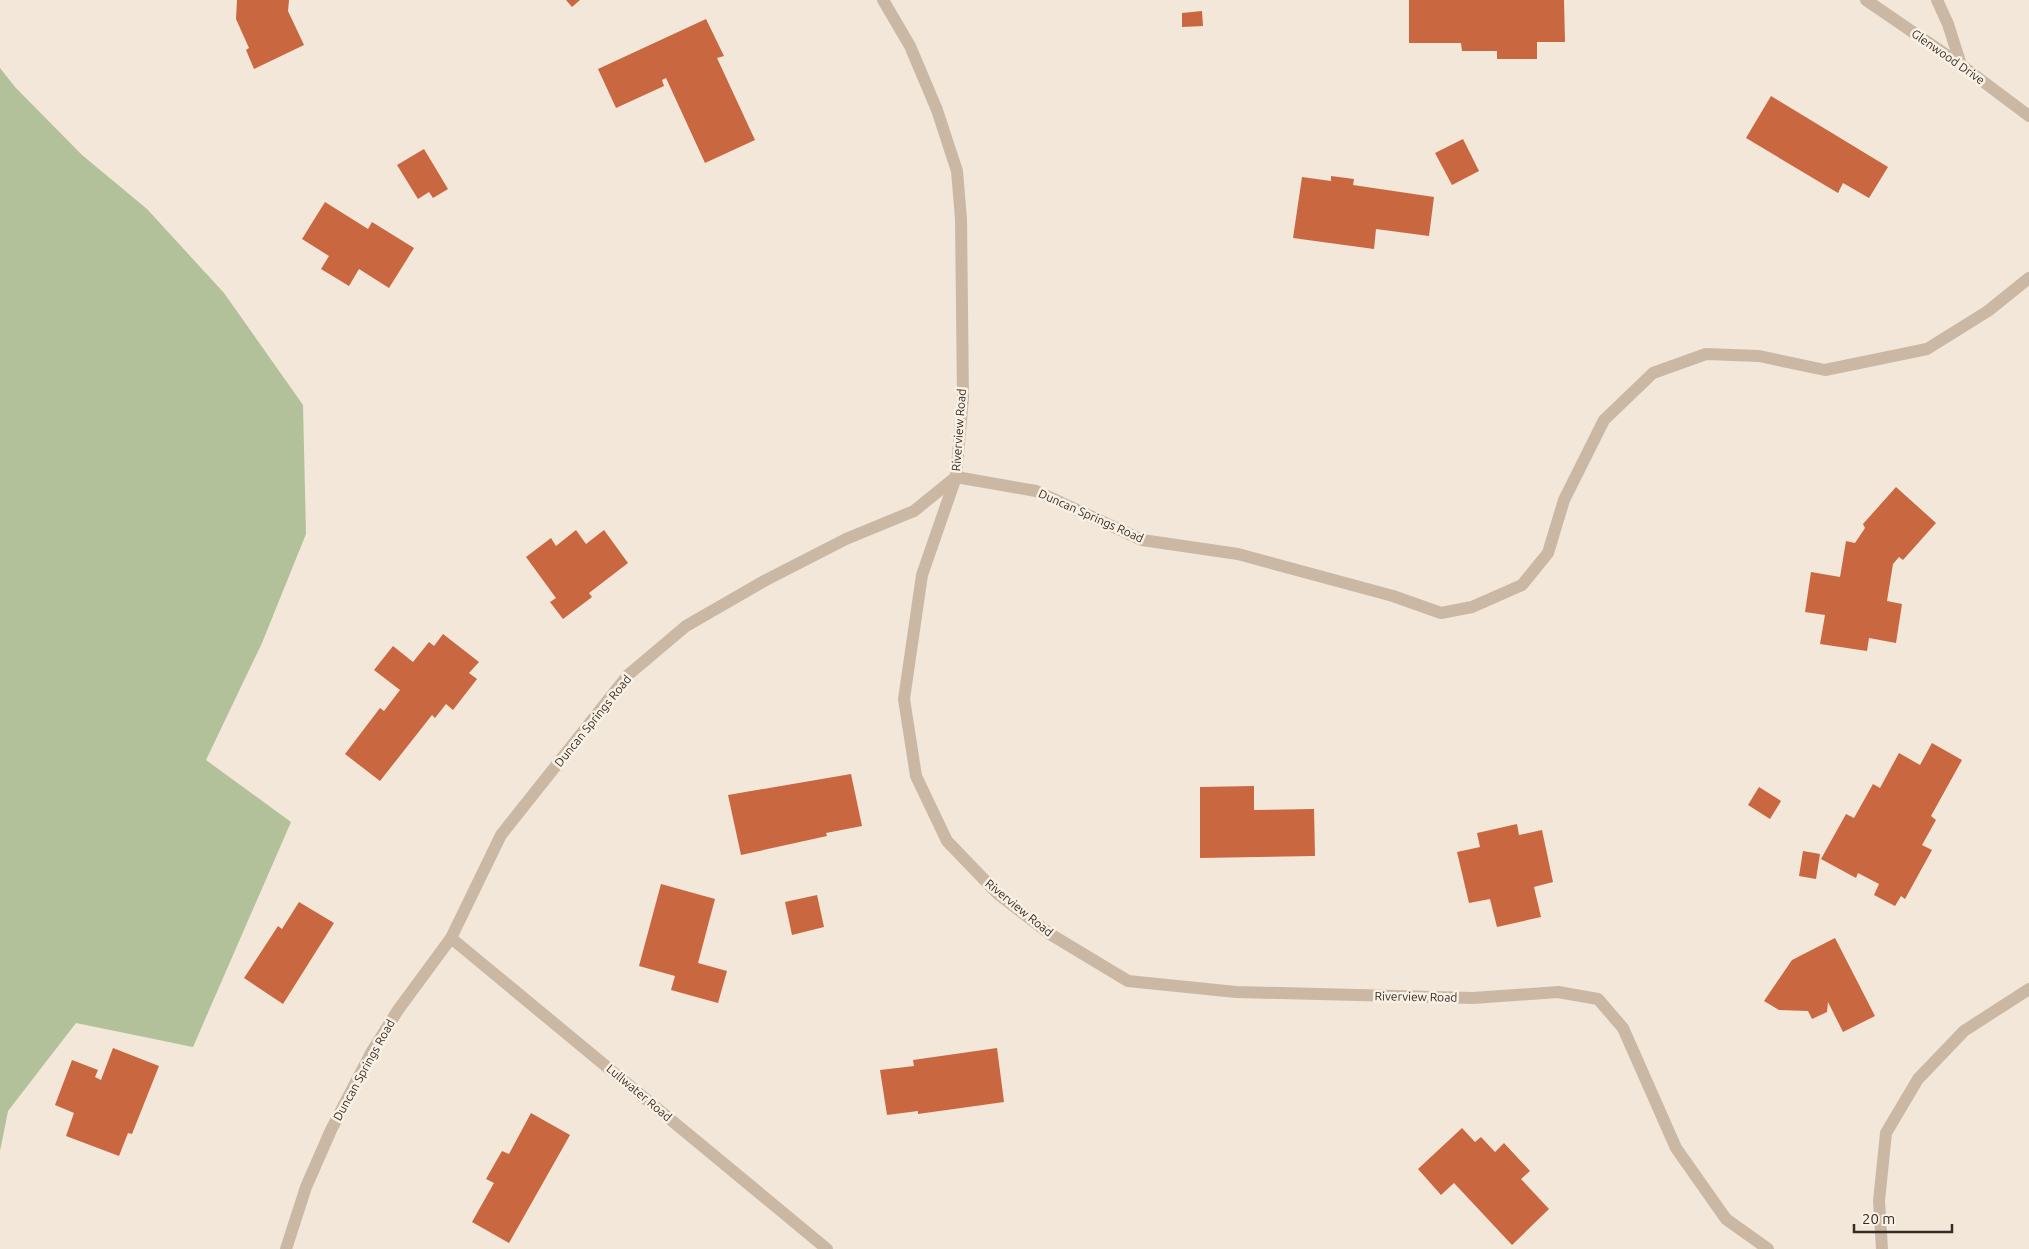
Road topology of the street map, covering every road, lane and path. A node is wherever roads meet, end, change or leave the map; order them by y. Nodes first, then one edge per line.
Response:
1 (883, 0) edge
2 (1866, 0) edge
3 (1937, 0) edge
4 (1961, 65) junction
5 (2029, 116) edge
6 (2029, 278) edge
7 (956, 477) junction
8 (451, 938) junction
9 (2029, 989) edge
10 (286, 1249) edge
11 (826, 1249) edge
12 (1768, 1249) edge
13 (1882, 1249) edge

1 - 7 street, Riverview Road
2 - 4 street, Glenwood Drive
3 - 4 street
4 - 5 street, Glenwood Drive
6 - 7 street, Duncan Springs Road
7 - 8 street, Duncan Springs Road
7 - 12 street, Riverview Road
8 - 10 street, Duncan Springs Road
8 - 11 street, Lullwater Road
9 - 13 street

